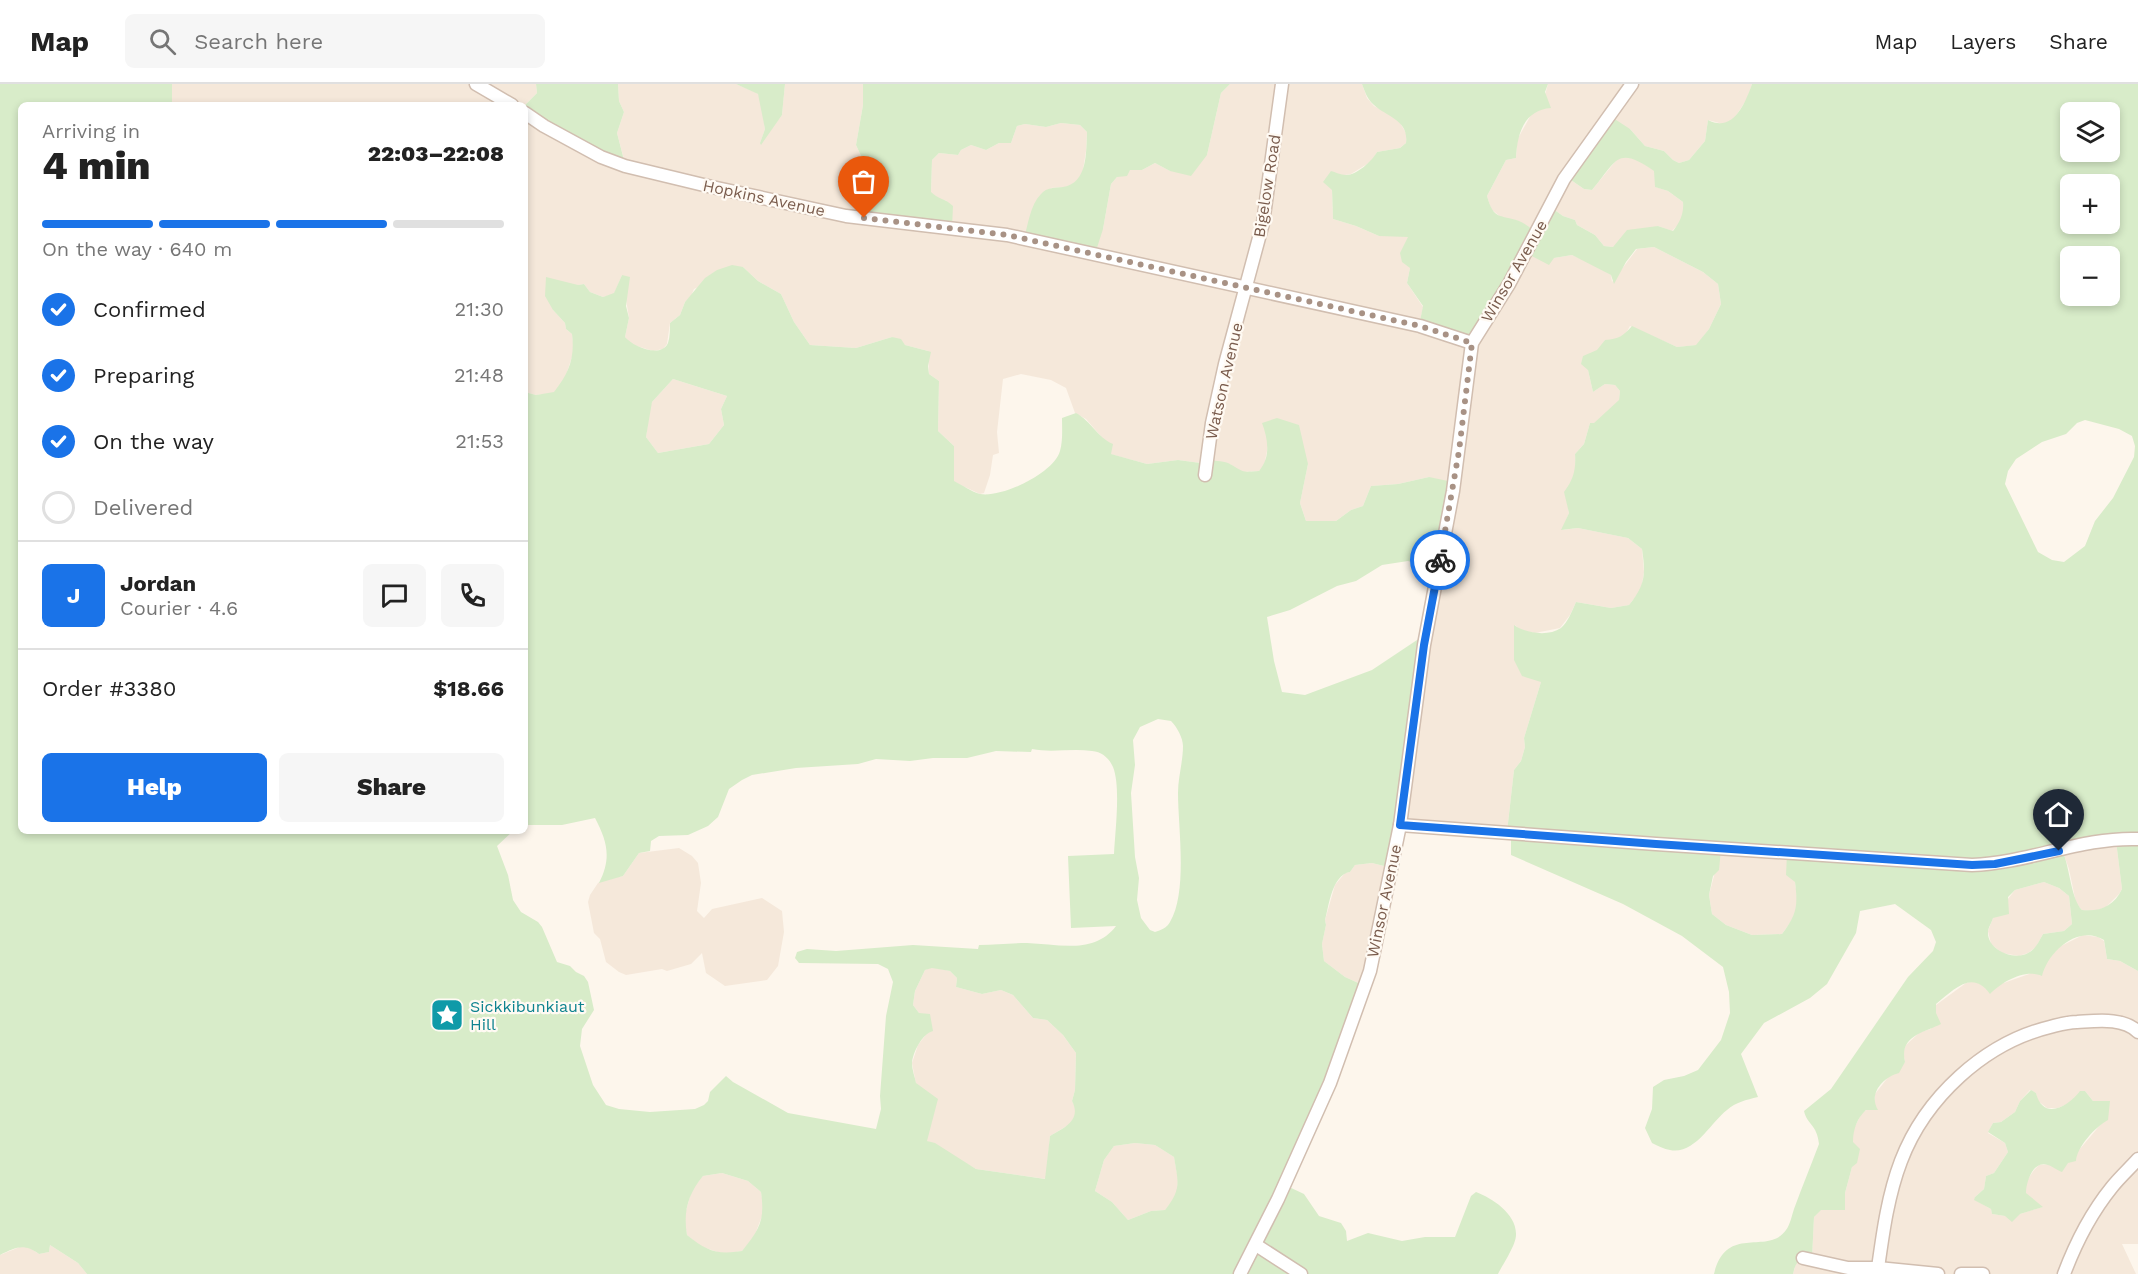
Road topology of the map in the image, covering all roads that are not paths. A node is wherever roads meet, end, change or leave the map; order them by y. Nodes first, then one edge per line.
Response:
1 (476, 84) edge
2 (1282, 84) edge
3 (1632, 84) edge
4 (507, 102) edge
5 (528, 115) edge
6 (1247, 288) junction
7 (1472, 343) junction
8 (1205, 475) dead end
9 (1400, 825) junction
10 (2138, 839) edge
11 (2138, 1032) edge
12 (2138, 1159) edge
13 (1256, 1245) junction
14 (1803, 1258) dead end
15 (1878, 1268) junction
16 (1240, 1274) edge
17 (1301, 1274) edge
18 (1938, 1274) edge
19 (1961, 1274) edge
20 (1983, 1274) edge
21 (2064, 1274) edge

1 - 4 street
2 - 6 street, Bigelow Road
3 - 7 street, Winsor Avenue
5 - 6 street, Hopkins Avenue
6 - 7 street, Hopkins Avenue
6 - 8 street, Watson Avenue
7 - 9 street, Winsor Avenue
9 - 10 street
9 - 13 street, Winsor Avenue
11 - 15 street
12 - 21 street
13 - 16 street, Winsor Avenue
13 - 17 street
14 - 15 street
15 - 18 street
19 - 20 street

